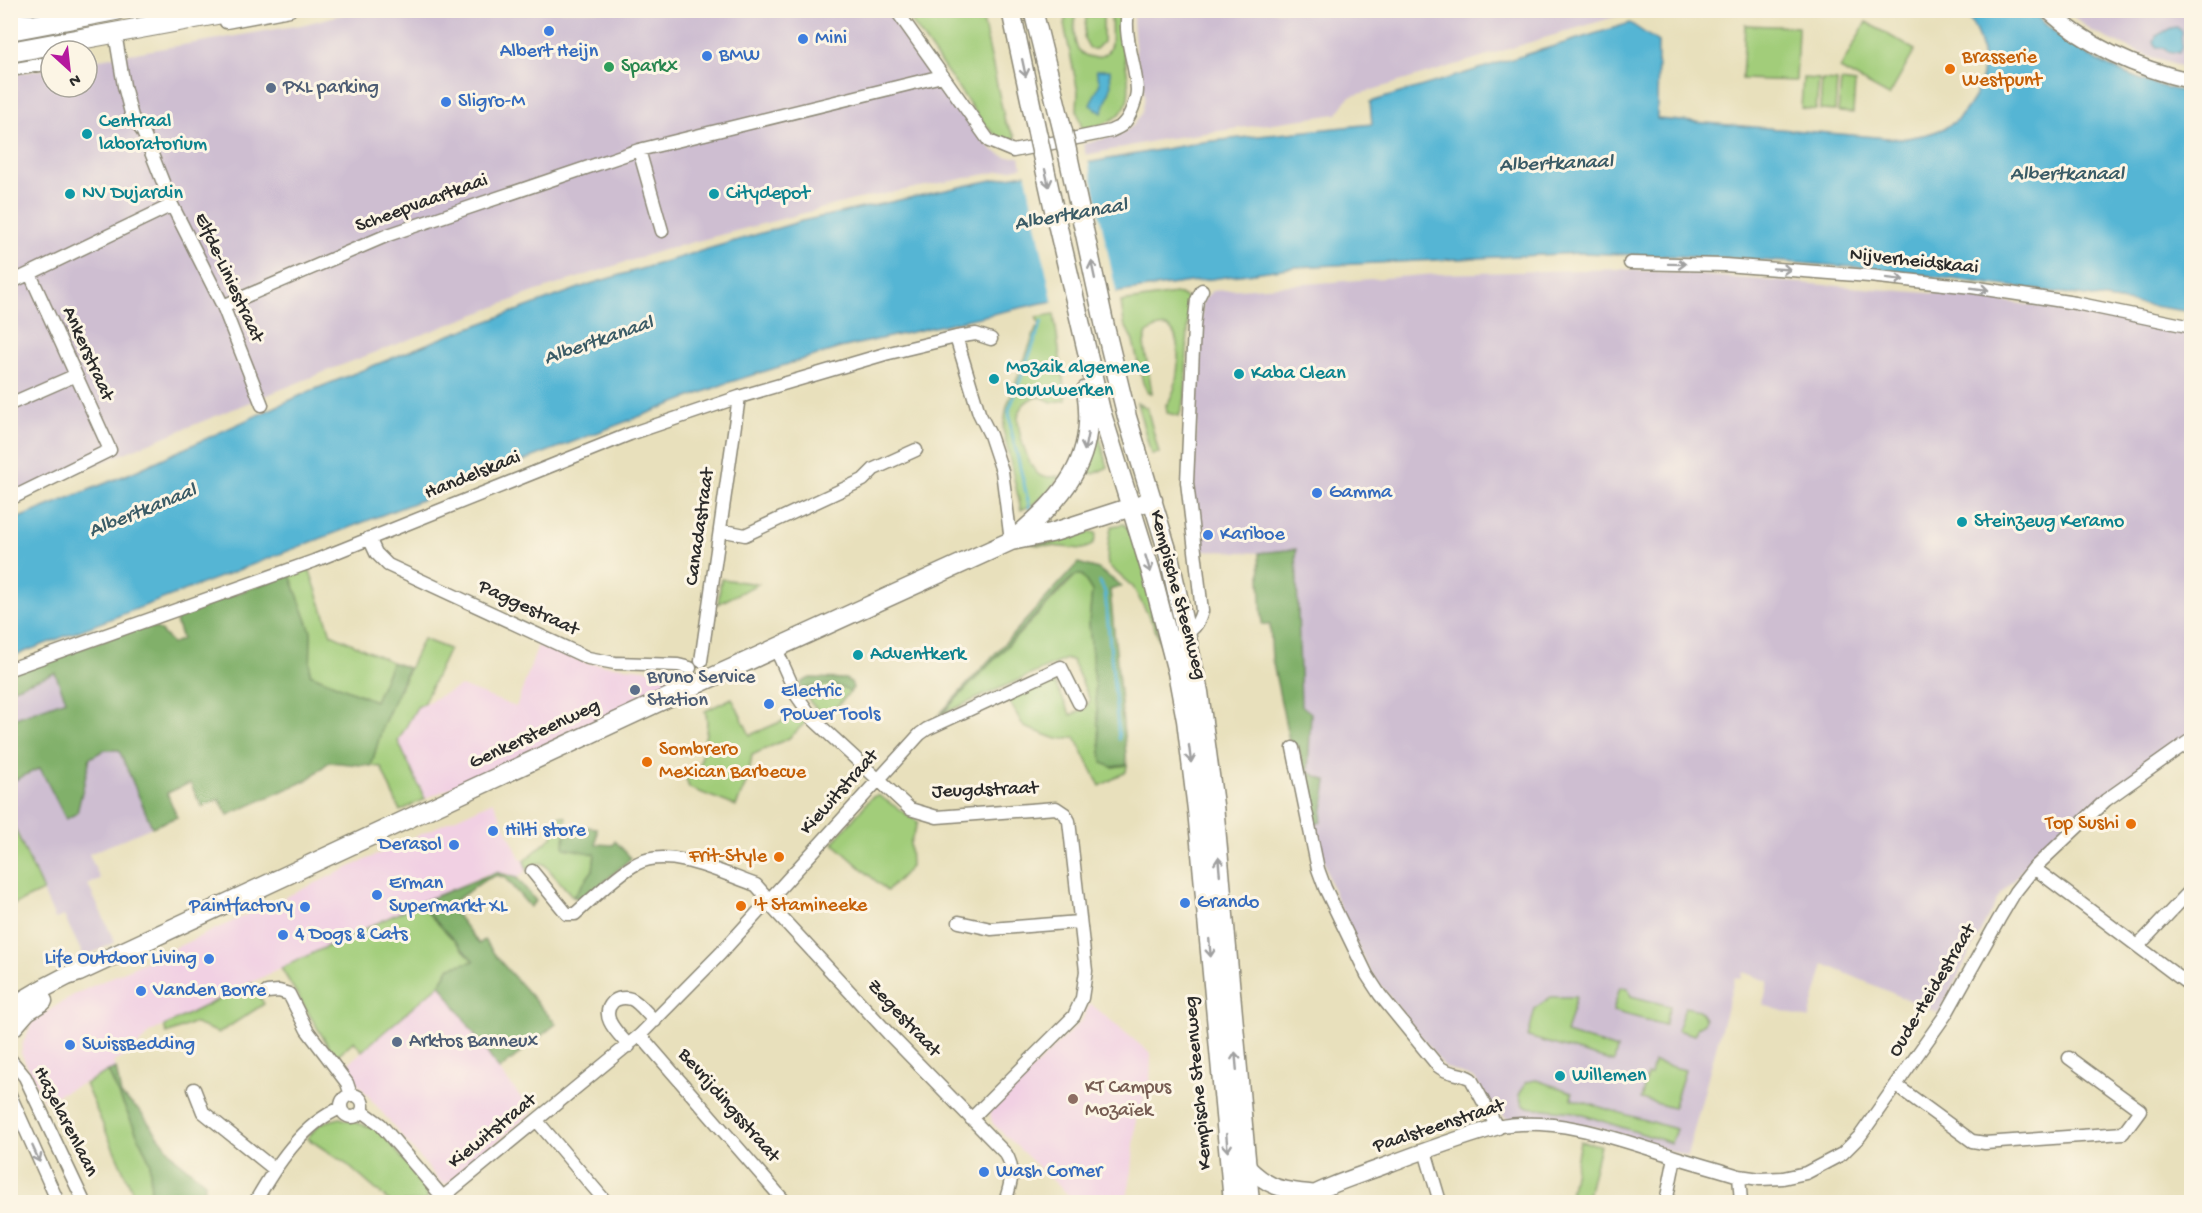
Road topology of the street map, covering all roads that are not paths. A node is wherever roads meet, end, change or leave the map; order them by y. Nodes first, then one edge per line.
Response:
1 (239, 10) edge
2 (290, 10) edge
3 (896, 10) edge
4 (1011, 10) edge
5 (1033, 10) edge
6 (1128, 10) edge
7 (2047, 10) edge
8 (115, 11) edge
9 (10, 19) edge
10 (187, 20) junction
11 (47, 23) junction
12 (10, 30) edge
13 (115, 33) junction
14 (14, 53) edge
15 (39, 65) edge
16 (10, 70) edge
17 (942, 76) junction
18 (2192, 81) edge
19 (639, 150) junction
20 (172, 205) junction
21 (662, 231) dead end
22 (1630, 263) dead end
23 (30, 274) junction
24 (10, 283) edge
25 (1202, 290) dead end
26 (222, 306) junction
27 (2192, 327) edge
28 (1081, 332) junction
29 (956, 337) junction
30 (991, 339) dead end
31 (75, 375) junction
32 (739, 397) junction
33 (10, 405) edge
34 (262, 405) dead end
35 (916, 450) dead end
36 (10, 499) edge
37 (1153, 500) junction
38 (1131, 508) junction
39 (720, 530) junction
40 (369, 538) junction
41 (1011, 541) junction
42 (1177, 591) junction
43 (1201, 592) junction
44 (1187, 635) junction
45 (1169, 639) junction
46 (776, 649) junction
47 (695, 665) joint
48 (10, 669) edge
49 (1079, 702) dead end
50 (2192, 739) edge
51 (1293, 748) dead end
52 (878, 779) junction
53 (2034, 868) junction
54 (532, 871) dead end
55 (2192, 890) edge
56 (768, 903) junction
57 (959, 922) dead end
58 (1079, 922) junction
59 (2138, 946) junction
60 (79, 972) junction
61 (2192, 987) edge
62 (267, 992) dead end
63 (10, 1008) edge
64 (655, 1021) junction
65 (11, 1028) edge
66 (640, 1035) junction
67 (629, 1046) junction
68 (2069, 1058) dead end
69 (10, 1059) edge
70 (1897, 1086) junction
71 (194, 1089) dead end
72 (351, 1095) junction
73 (34, 1096) junction
74 (12, 1102) edge
75 (341, 1108) junction
76 (362, 1111) junction
77 (971, 1119) junction
78 (537, 1121) junction
79 (1497, 1127) junction
80 (1425, 1151) junction
81 (1675, 1157) junction
82 (1246, 1165) junction
83 (274, 1169) junction
84 (1739, 1176) junction
85 (1314, 1193) junction
86 (442, 1201) edge
87 (58, 1203) edge
88 (84, 1203) edge
89 (255, 1203) edge
90 (606, 1203) edge
91 (785, 1203) edge
92 (1005, 1203) edge
93 (1233, 1203) edge
94 (1250, 1203) edge
95 (1298, 1203) edge
96 (1440, 1203) edge
97 (1666, 1203) edge
98 (1741, 1203) edge

1 - 10 highway
2 - 10 street
3 - 17 street
4 -> 28 main road, Kempische Steenweg, bridge
37 -> 5 main road, Kempische Steenweg, bridge
6 - 17 street
7 - 18 street
8 - 11 highway
8 - 13 highway
9 - 11 street
10 - 13 highway
11 - 12 highway
13 - 14 highway
13 - 20 street, Elfde-Liniestraat
15 - 16 street
17 - 19 street, Scheepvaartkaai
19 - 21 street
19 - 26 street, Scheepvaartkaai
20 - 23 street
20 - 26 street, Elfde-Liniestraat
22 -> 27 street, Nijverheidskaai
23 - 24 street
23 - 31 street, Ankerstraat
25 - 43 street, Kempische Steenweg
26 - 34 street, Elfde-Liniestraat
28 - 38 main road, Kempische Steenweg
28 -> 41 main road, Genkersteenweg
29 - 30 street, Handelskaai
29 - 32 street, Handelskaai
29 - 41 street
31 - 33 street
31 - 36 street, Ankerstraat
32 - 39 street, Canadastraat
32 - 40 street, Handelskaai
35 - 39 street
37 - 38 main road, Genkersteenweg
37 - 42 main road, Kempische Steenweg
38 - 41 main road, Genkersteenweg
38 -> 45 main road, Kempische Steenweg
39 - 47 street, Canadastraat
40 - 47 street, Paggestraat
40 - 48 street, Handelskaai
41 - 46 main road, Genkersteenweg
42 - 43 street
42 - 44 main road, Kempische Steenweg
43 - 44 street, Kempische Steenweg
44 - 45 street
82 -> 44 main road, Kempische Steenweg
45 -> 93 main road, Kempische Steenweg
46 - 52 street, Jeugdstraat
46 - 60 main road, Genkersteenweg
49 - 52 street, Kiewitstraat
50 - 53 street, Oude-Heidestraat
51 - 79 street
52 - 56 street, Kiewitstraat
52 - 58 street, Jeugdstraat
53 - 59 street
53 - 70 street, Oude-Heidestraat
54 - 56 street, Zegestraat
55 - 59 street
56 - 64 street, Kiewitstraat
56 - 77 street, Zegestraat
57 - 58 street
58 - 77 street, Jeugdstraat
59 - 61 street
60 - 63 main road, Genkersteenweg
60 - 65 main road, Genkersteenweg
62 - 72 street
64 - 66 street, Kiewitstraat
64 - 67 street
66 - 67 street, Kiewitstraat
66 - 91 street, Bevrijdingsstraat
67 - 78 street, Kiewitstraat
68 - 70 street
69 - 73 street, Hazelarenlaan
70 - 84 street, Oude-Heidestraat
71 - 83 street
72 - 75 street
72 - 76 street
73 - 74 street
73 - 88 street, Hazelarenlaan
74 -> 87 street, Hazelarenlaan
75 - 76 street
75 - 83 street
76 - 86 street
77 - 92 street, Zegestraat
78 - 86 street, Kiewitstraat
78 - 90 street
79 - 80 street, Paalsteenstraat
79 - 81 street, Paalsteenstraat
80 - 85 street, Paalsteenstraat
80 - 96 street
81 - 84 street, Oude-Heidestraat
81 - 97 street
82 - 85 street, Paalsteenstraat
82 - 94 main road, Kempische Steenweg
83 - 89 street
84 - 98 street
85 - 95 street, Paalsteenstraat

